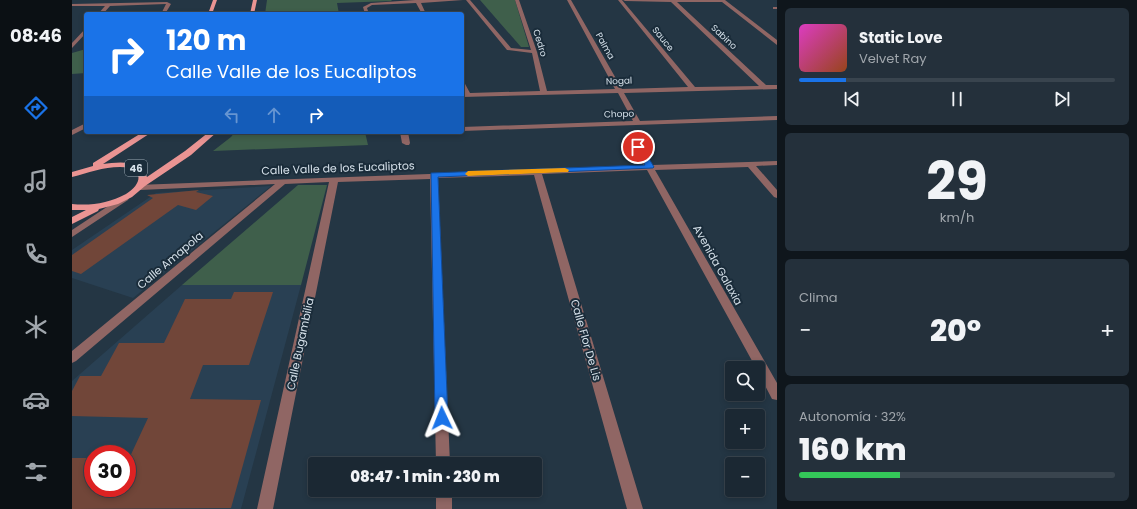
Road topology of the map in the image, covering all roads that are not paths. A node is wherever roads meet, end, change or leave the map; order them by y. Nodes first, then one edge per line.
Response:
1 (215, 0) edge
2 (255, 0) edge
3 (461, 0) edge
4 (468, 0) edge
5 (517, 0) edge
6 (570, 0) edge
7 (620, 0) edge
8 (625, 0) edge
9 (672, 0) edge
10 (417, 1) edge
11 (722, 1) edge
12 (109, 4) junction
13 (72, 5) edge
14 (102, 12) edge
15 (164, 12) edge
16 (211, 12) edge
17 (252, 12) edge
18 (366, 12) edge
19 (423, 12) edge
20 (84, 32) edge
21 (777, 43) edge
22 (72, 46) edge
23 (534, 52) junction
24 (777, 86) edge
25 (764, 87) junction
26 (692, 88) junction
27 (620, 90) junction
28 (544, 92) junction
29 (465, 95) edge
30 (777, 118) edge
31 (637, 122) junction
32 (84, 126) edge
33 (464, 129) edge
34 (72, 133) edge
35 (145, 134) edge
36 (211, 134) edge
37 (404, 134) edge
38 (406, 143) dead end
39 (638, 147) dead end
40 (777, 163) edge
41 (750, 164) junction
42 (650, 167) junction
43 (91, 168) junction
44 (537, 171) junction
45 (72, 175) edge
46 (434, 175) junction
47 (334, 179) junction
48 (284, 181) junction
49 (141, 185) junction
50 (777, 195) edge
51 (126, 197) junction
52 (102, 206) junction
53 (72, 207) edge
54 (72, 221) edge
55 (72, 234) edge
56 (72, 358) edge
57 (777, 395) edge
58 (443, 457) edge
59 (444, 497) edge
60 (266, 509) edge
61 (444, 509) edge
62 (635, 509) edge

1 - 16 main road
2 - 17 main road
3 - 10 street
4 - 23 street
5 - 23 street, Cedro
6 - 27 street, Palma
7 - 26 street, Sauce
8 - 9 street
9 - 11 street
9 - 25 street, Sabino
10 - 18 street
10 - 19 street
11 - 21 street
12 - 13 street
12 - 14 street
12 - 15 street
20 - 22 street
23 - 28 street, Cedro
24 - 25 street, Nogal
25 - 26 street, Nogal
26 - 27 street, Nogal
27 - 28 street, Nogal
27 - 31 street, Palma
28 - 29 street, Nogal
30 - 31 street, Chopo
31 - 33 street, Chopo
32 - 34 street
35 - 43 main road, 46
36 - 49 main road, 46
37 - 38 street
39 - 42 street, Avenida Galaxia
40 - 41 street, Calle Valle de los Eucaliptos
41 - 42 street, Calle Valle de los Eucaliptos
41 - 50 street
42 - 44 street, Calle Valle de los Eucaliptos
42 - 57 street, Avenida Galaxia
43 - 45 main road, 46
43 - 49 main road, 46
44 - 46 street, Calle Valle de los Eucaliptos
44 - 62 street, Calle Flor De Lis
46 - 47 street, Calle Valle de los Eucaliptos
46 - 58 street
47 - 48 street, Calle Valle de los Eucaliptos
47 - 60 street, Calle Bugambilia
48 - 49 street, Calle Valle de los Eucaliptos
48 - 56 street, Calle Amapola
49 - 51 main road, 46
51 - 52 main road, 46
51 - 55 street
52 - 53 main road, 46
52 - 54 main road, 46
59 - 61 street

